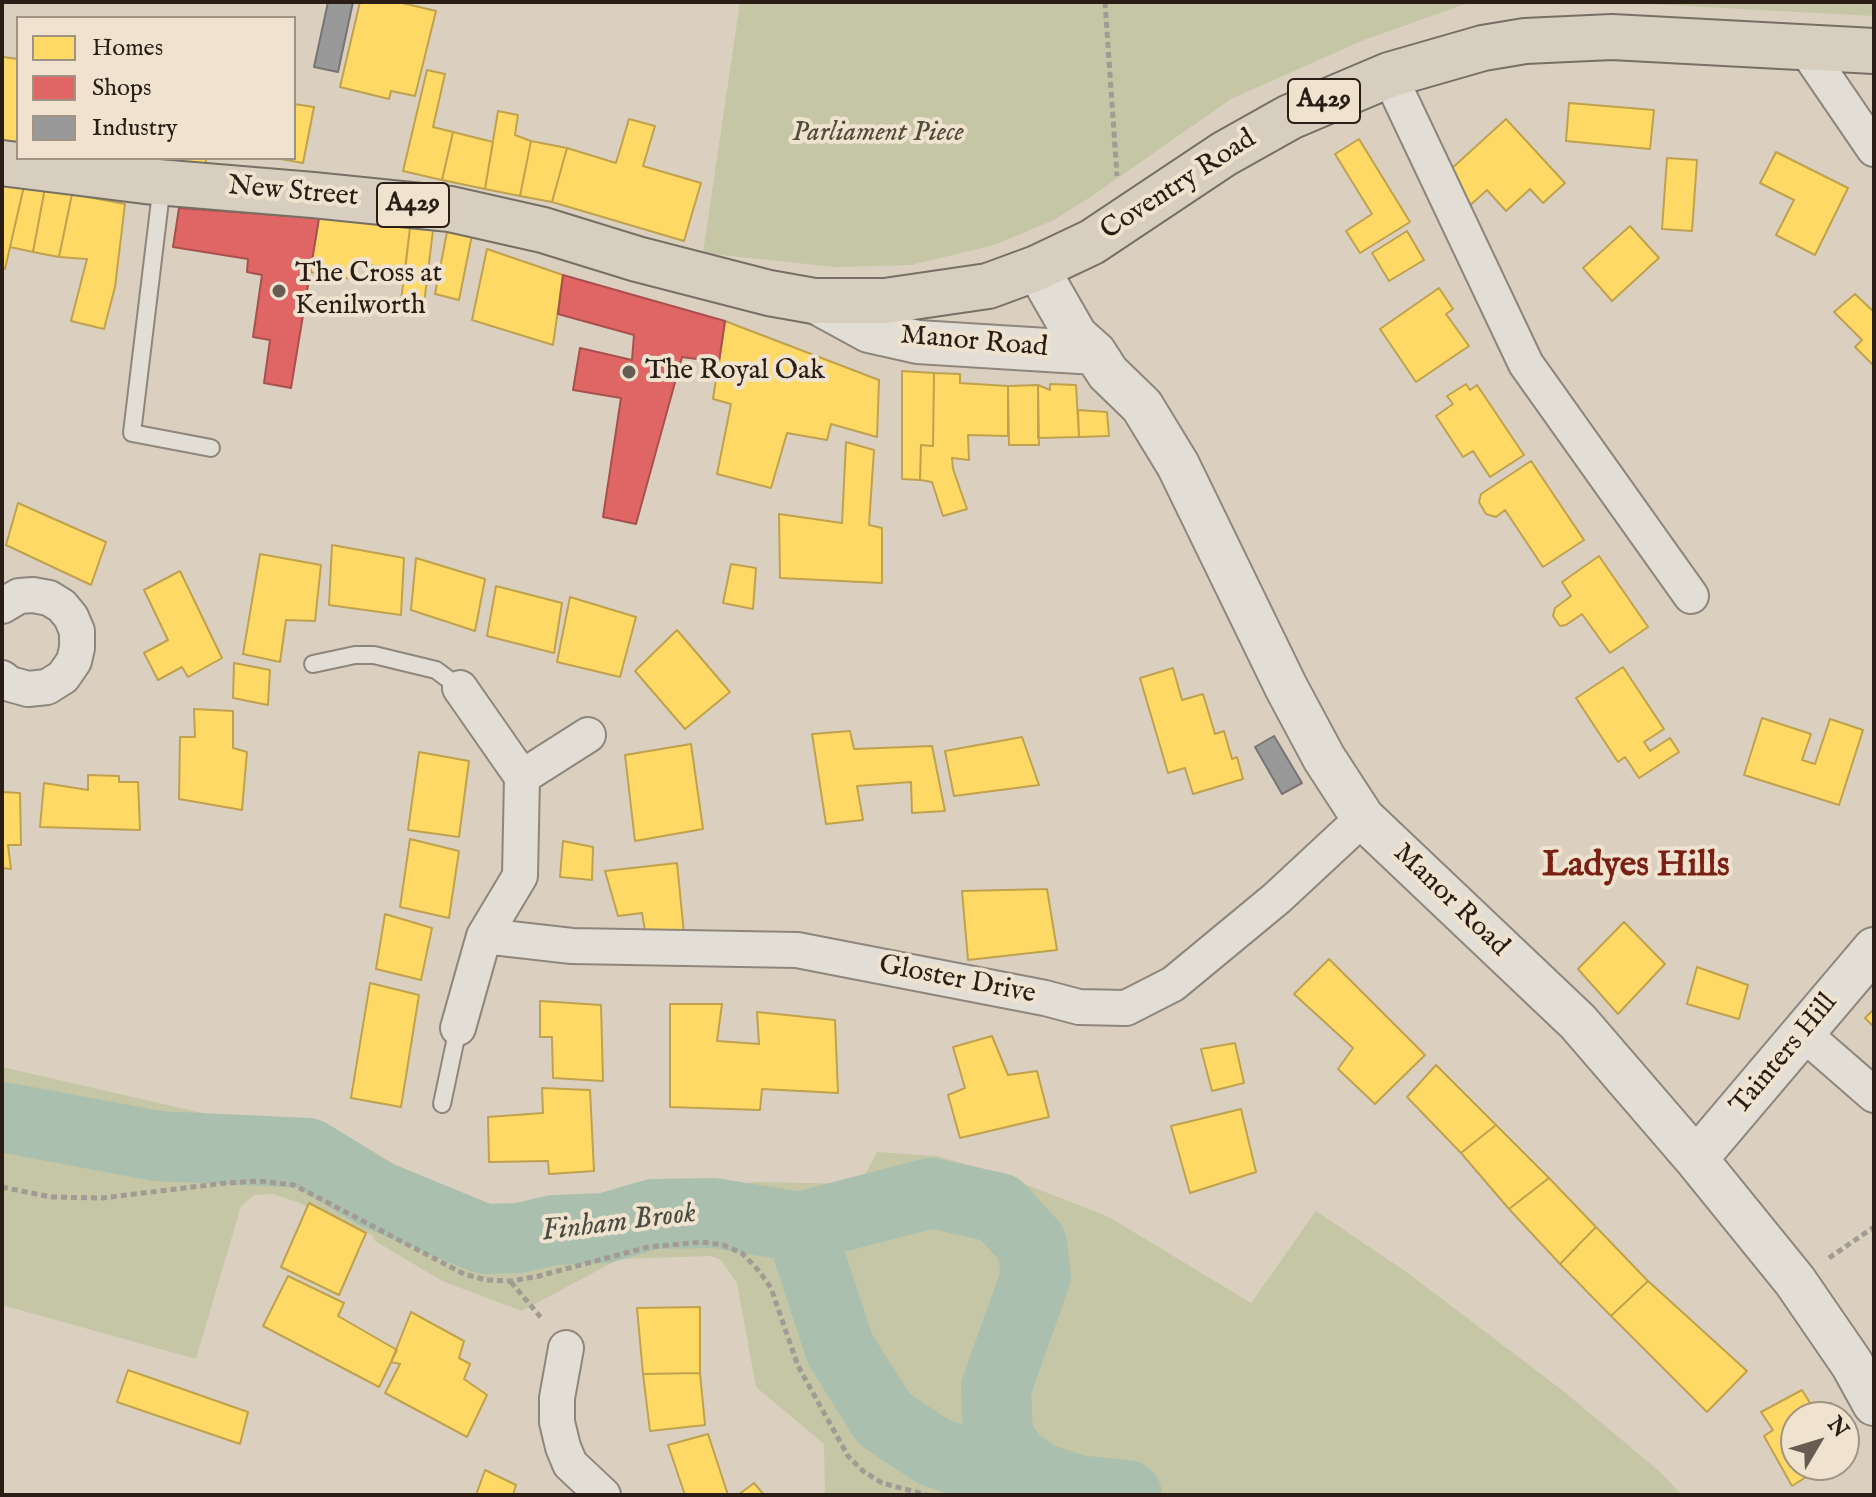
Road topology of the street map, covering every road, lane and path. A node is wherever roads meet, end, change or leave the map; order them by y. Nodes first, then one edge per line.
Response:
1 (1105, 2) edge
2 (1805, 48) junction
3 (1874, 51) edge
4 (1389, 75) junction
5 (1874, 149) edge
6 (2, 163) edge
7 (162, 182) junction
8 (1120, 225) junction
9 (1037, 268) junction
10 (814, 301) junction
11 (1095, 353) junction
12 (211, 448) dead end
13 (1691, 596) dead end
14 (2, 606) edge
15 (313, 664) dead end
16 (2, 678) edge
17 (460, 688) joint
18 (588, 735) dead end
19 (522, 777) junction
20 (1363, 818) junction
21 (484, 936) junction
22 (1874, 949) edge
23 (458, 1028) joint
24 (1804, 1034) junction
25 (1874, 1095) edge
26 (442, 1104) dead end
27 (1696, 1159) junction
28 (2, 1187) edge
29 (1874, 1227) edge
30 (511, 1281) junction
31 (1795, 1281) junction
32 (566, 1348) joint
33 (1874, 1404) edge
34 (603, 1495) edge
35 (927, 1495) edge

1 - 8 path
2 - 3 main road, Coventry Road / A429
2 - 4 main road, Coventry Road / A429
2 - 5 street
4 - 8 main road, Coventry Road / A429
4 - 13 street
6 - 7 main road, New Street / A429
7 - 10 main road, New Street / A429
7 - 12 lane
8 - 9 main road, Coventry Road / A429
9 - 10 main road, Coventry Road / A429
9 - 11 street, Manor Road
10 - 11 street, Manor Road
11 - 20 street, Manor Road
14 - 16 street
15 - 17 lane
17 - 19 street
18 - 19 street
19 - 21 street
20 - 21 street, Gloster Drive
20 - 27 street, Manor Road
21 - 23 street
22 - 24 street, Tainters Hill
23 - 26 lane
24 - 25 street
24 - 27 street, Tainters Hill
27 - 31 street, Manor Road
28 - 30 path
29 - 31 path
30 - 32 path
30 - 35 path
31 - 33 street, Manor Road
32 - 34 street

